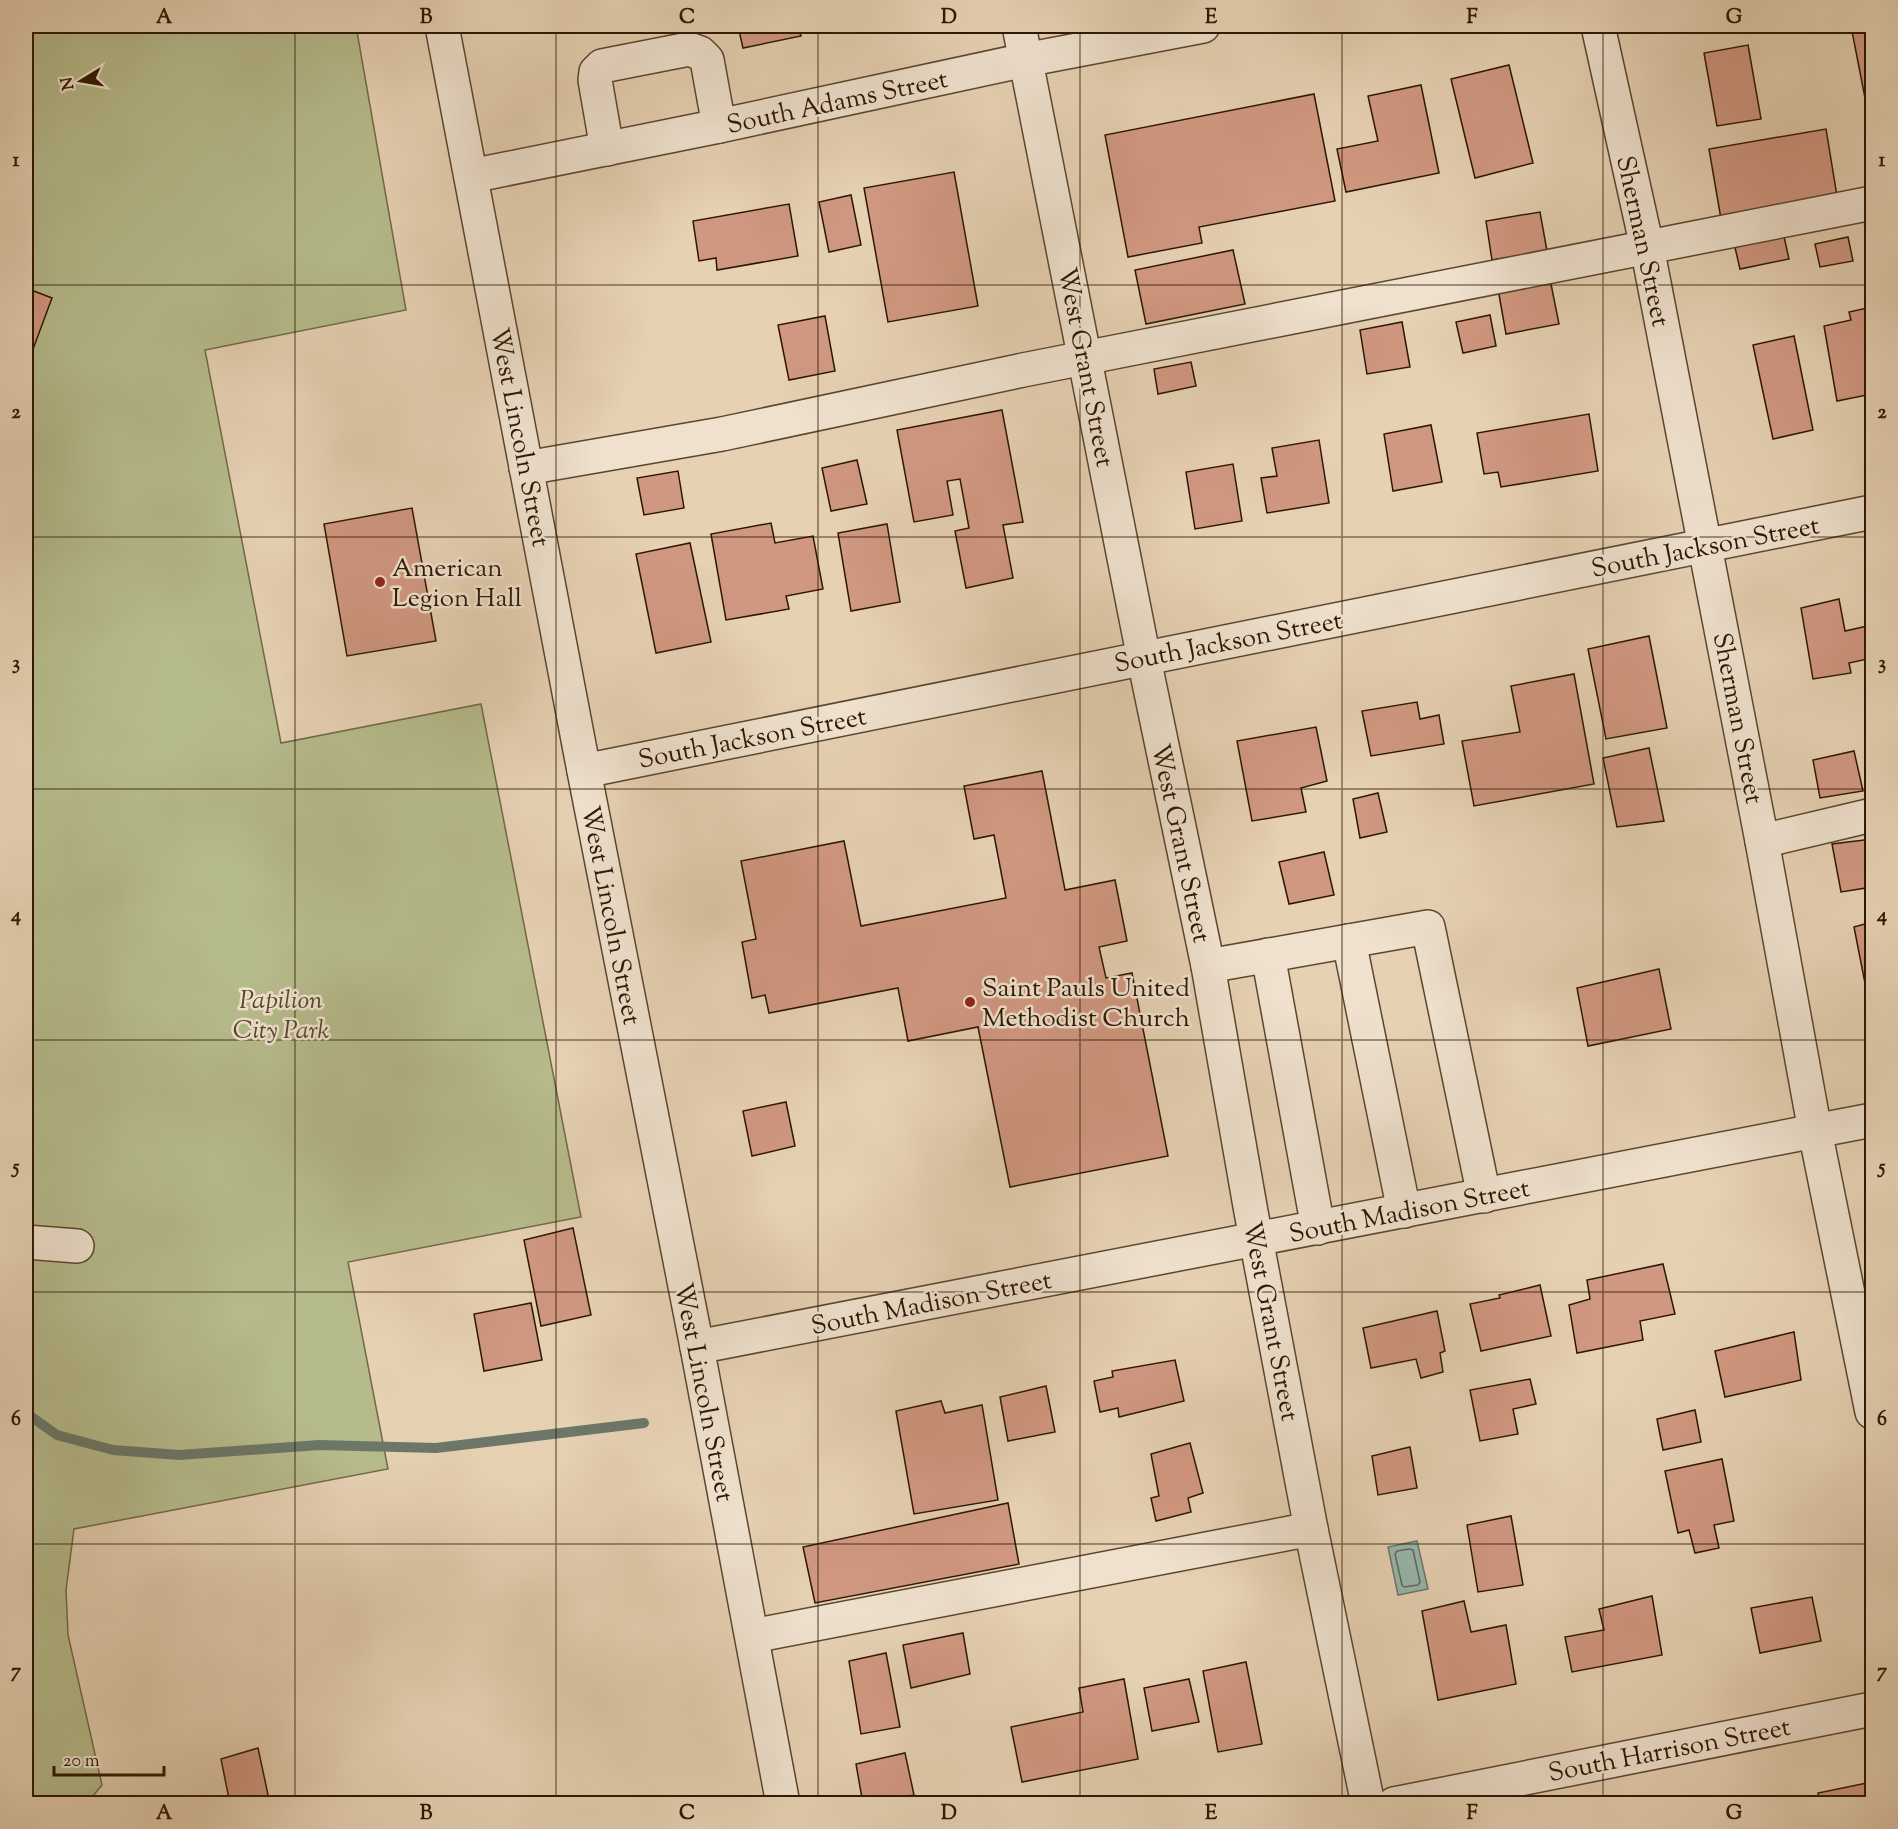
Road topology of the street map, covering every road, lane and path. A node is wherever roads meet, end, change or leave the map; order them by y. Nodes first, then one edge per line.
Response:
1 (442, 26) edge
2 (1019, 26) edge
3 (1203, 26) edge
4 (1598, 26) edge
5 (1025, 60) junction
6 (719, 126) junction
7 (607, 149) junction
8 (471, 176) junction
9 (1872, 203) edge
10 (1647, 247) junction
11 (1086, 358) junction
12 (526, 468) junction
13 (1872, 512) edge
14 (1705, 545) junction
15 (1144, 658) junction
16 (584, 771) junction
17 (1872, 815) edge
18 (1762, 841) junction
19 (1349, 941) junction
20 (1268, 955) junction
21 (1208, 966) junction
22 (1872, 1120) edge
23 (1815, 1131) junction
24 (1484, 1196) junction
25 (1404, 1211) junction
26 (1318, 1228) junction
27 (1257, 1240) junction
28 (26, 1242) edge
29 (77, 1246) dead end
30 (697, 1347) junction
31 (1872, 1412) edge
32 (1311, 1529) junction
33 (752, 1636) junction
34 (1872, 1709) edge
35 (783, 1803) edge
36 (1368, 1803) edge
37 (1394, 1803) edge

1 - 8 street, West Lincoln Street
2 - 5 street, West Grant Street
3 - 5 street, South Adams Street
4 - 10 street, Sherman Street
5 - 6 street, South Adams Street
5 - 11 street, West Grant Street
6 - 7 street, South Adams Street
6 - 7 street
7 - 8 street, South Adams Street
8 - 12 street, West Lincoln Street
9 - 10 street
10 - 11 street
10 - 14 street, Sherman Street
11 - 12 street
11 - 15 street, West Grant Street
12 - 16 street, West Lincoln Street
13 - 14 street, South Jackson Street
14 - 15 street, South Jackson Street
14 - 18 street, Sherman Street
15 - 16 street, South Jackson Street
15 - 21 street, West Grant Street
16 - 30 street, West Lincoln Street
17 - 18 street
18 - 23 street, Sherman Street
19 - 20 street
19 - 24 street
19 - 25 street
20 - 21 street
20 - 26 street
21 - 27 street, West Grant Street
22 - 23 street, South Madison Street
23 - 24 street, South Madison Street
23 - 31 street, Sherman Street
24 - 25 street, South Madison Street
25 - 26 street, South Madison Street
26 - 27 street, South Madison Street
27 - 30 street, South Madison Street
27 - 32 street, West Grant Street
28 - 29 street
30 - 33 street, West Lincoln Street
32 - 33 street
32 - 36 street, West Grant Street
33 - 35 street, West Lincoln Street
34 - 37 street, South Harrison Street

